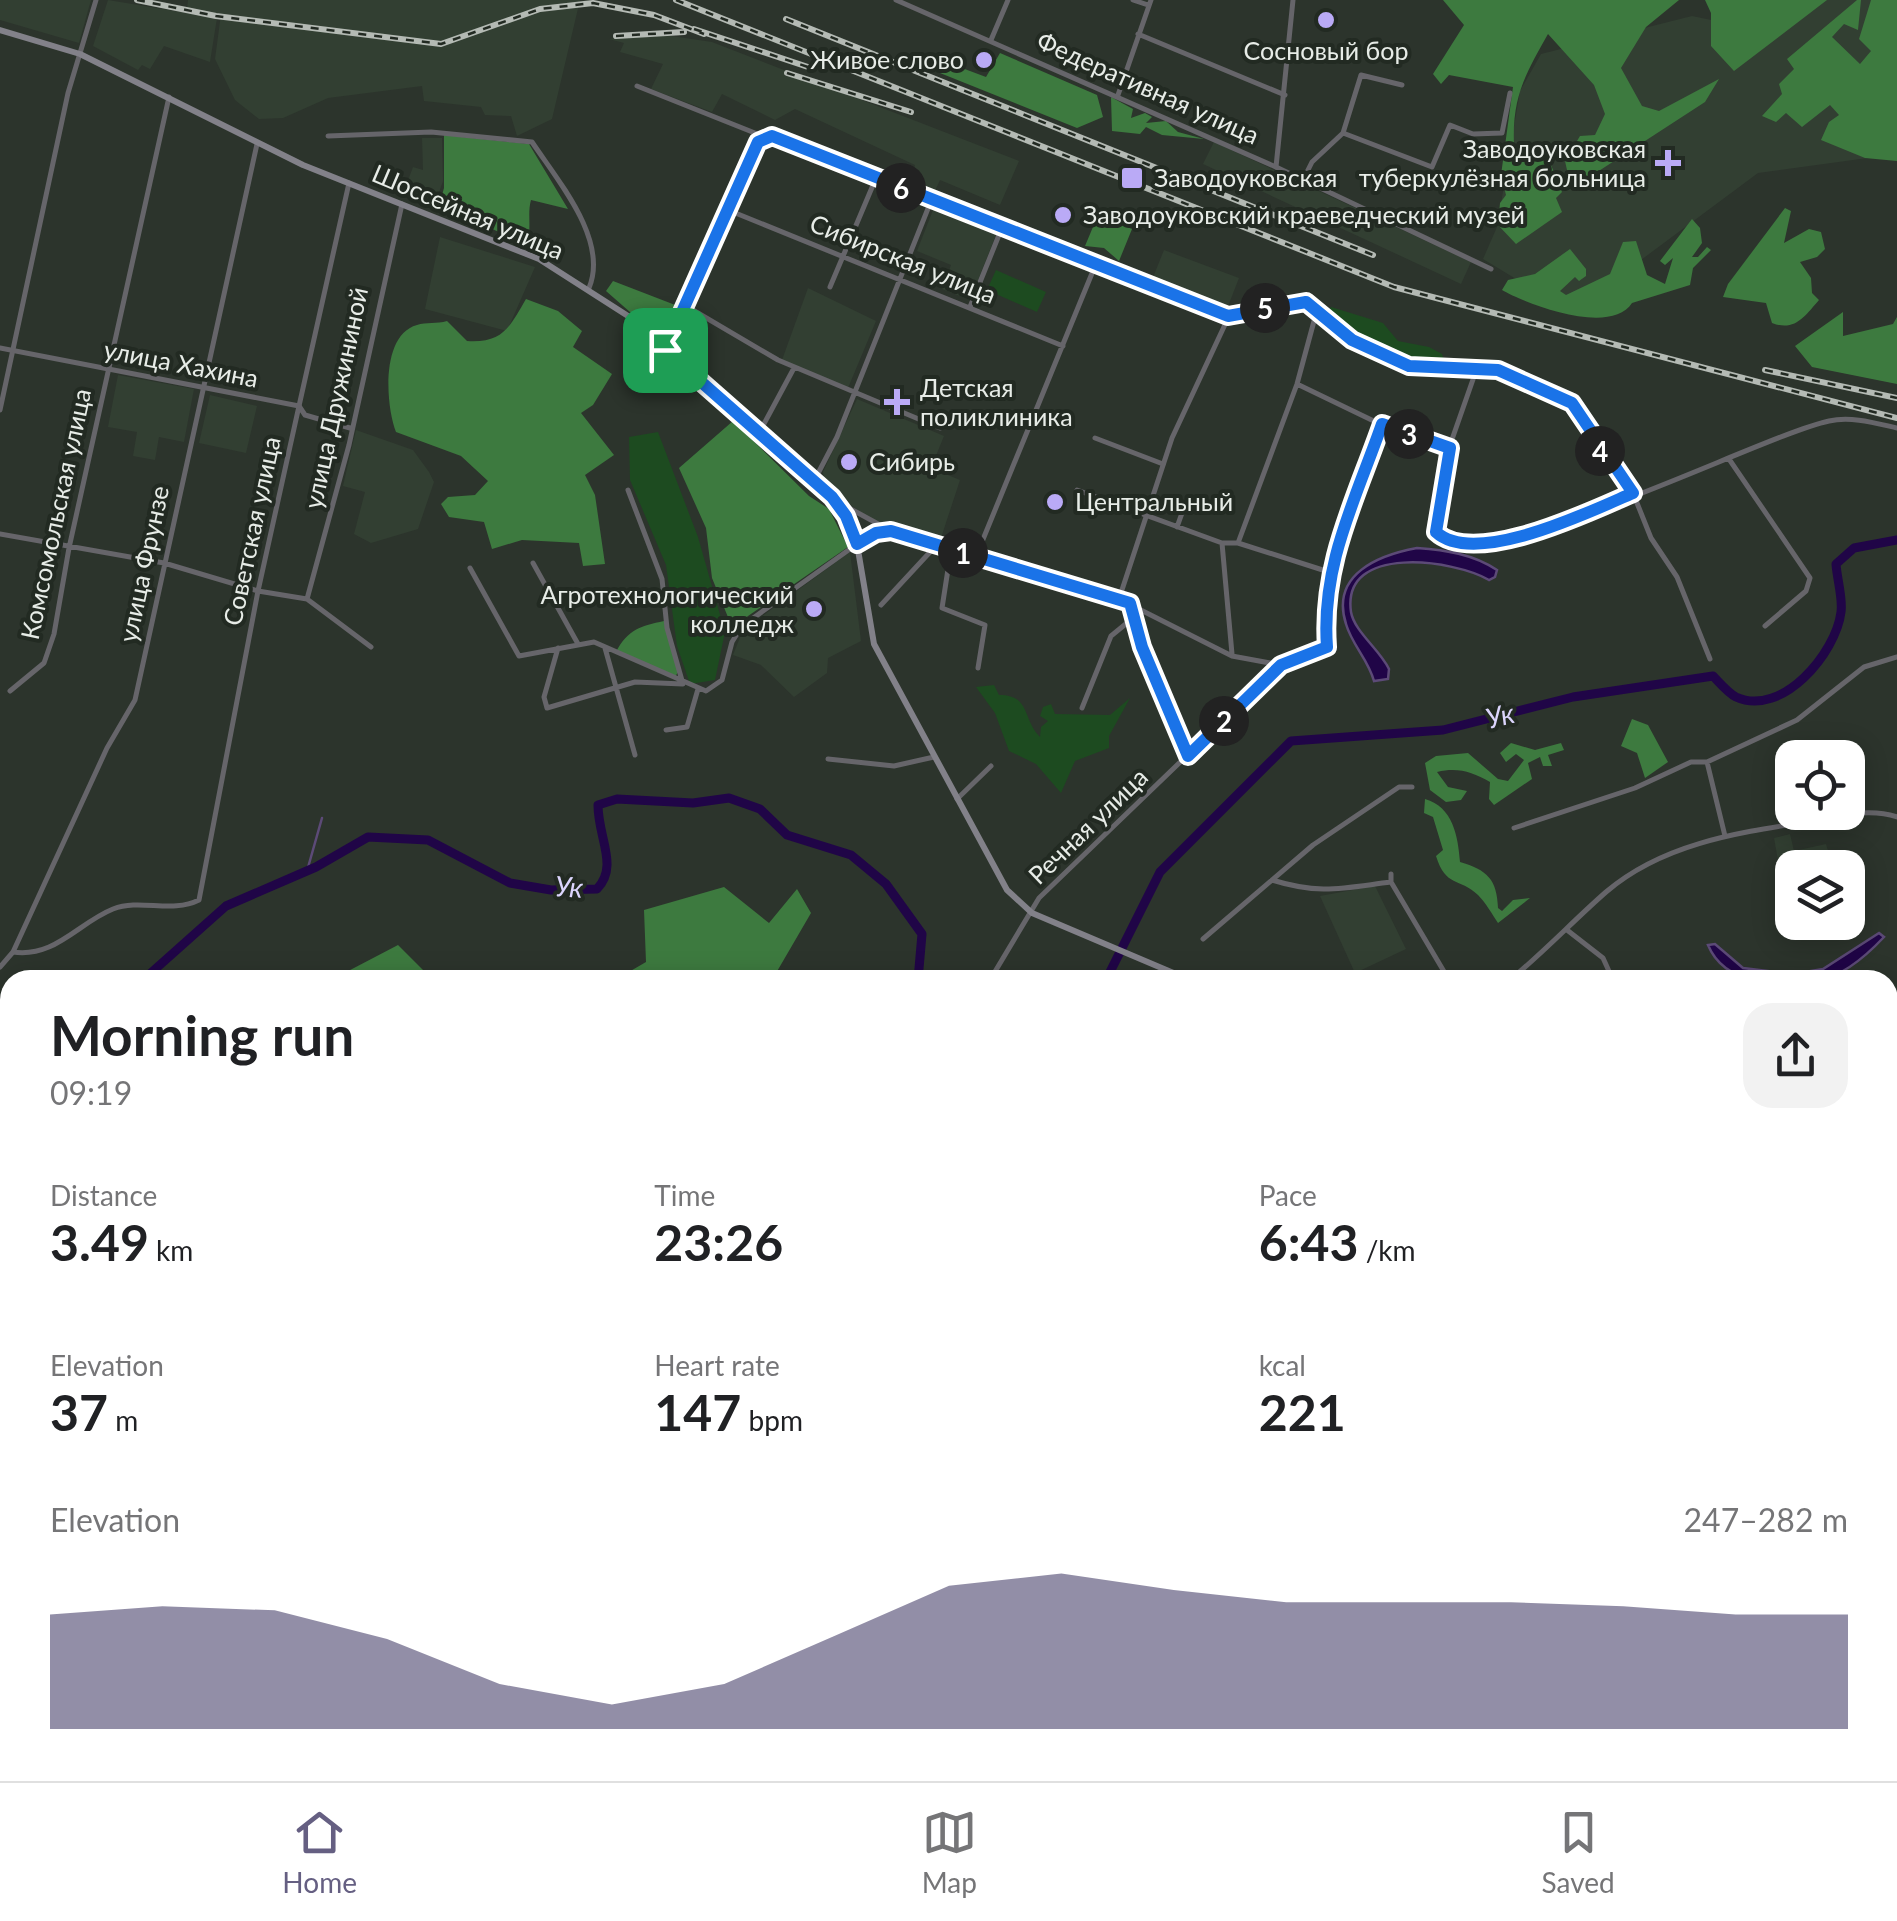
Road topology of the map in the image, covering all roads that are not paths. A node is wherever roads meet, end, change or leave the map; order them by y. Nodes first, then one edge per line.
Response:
1 (96, 0) edge
2 (896, 0) edge
3 (1008, 0) edge
4 (1133, 0) edge
5 (1293, 0) edge
6 (1149, 3) edge
7 (0, 30) edge
8 (1138, 34) junction
9 (991, 40) junction
10 (80, 54) junction
11 (1402, 85) dead end
12 (637, 86) dead end
13 (1510, 93) dead end
14 (1118, 95) junction
15 (1285, 95) junction
16 (169, 97) junction
17 (1343, 133) junction
18 (328, 136) dead end
19 (766, 137) junction
20 (256, 144) junction
21 (1276, 167) junction
22 (876, 178) junction
23 (1304, 180) junction
24 (349, 183) junction
25 (931, 201) junction
26 (402, 204) junction
27 (728, 210) junction
28 (1001, 230) junction
29 (844, 256) junction
30 (1094, 266) junction
31 (1491, 269) dead end
32 (901, 280) junction
33 (588, 288) junction
34 (830, 288) dead end
35 (686, 306) junction
36 (970, 307) junction
37 (1317, 310) junction
38 (1228, 316) junction
39 (1063, 346) junction
40 (0, 348) edge
41 (665, 350) junction
42 (13, 351) junction
43 (794, 368) junction
44 (1477, 368) junction
45 (108, 370) junction
46 (1297, 384) junction
47 (203, 389) junction
48 (855, 392) junction
49 (300, 406) junction
50 (0, 410) edge
51 (1382, 424) junction
52 (350, 428) junction
53 (940, 428) dead end
54 (1897, 428) edge
55 (758, 433) junction
56 (1095, 438) dead end
57 (1450, 448) junction
58 (1729, 458) junction
59 (1164, 464) junction
60 (814, 481) junction
61 (628, 490) dead end
62 (1077, 490) dead end
63 (1633, 493) junction
64 (832, 497) junction
65 (1186, 502) dead end
66 (1146, 517) junction
67 (1176, 528) junction
68 (891, 531) junction
69 (0, 534) edge
70 (1222, 543) junction
71 (1238, 543) junction
72 (857, 544) junction
73 (68, 548) junction
74 (943, 548) junction
75 (951, 550) junction
76 (977, 554) junction
77 (164, 563) junction
78 (534, 564) dead end
79 (470, 568) dead end
80 (1329, 572) junction
81 (258, 592) junction
82 (307, 598) junction
83 (1118, 600) junction
84 (1130, 603) junction
85 (881, 604) dead end
86 (1133, 618) junction
87 (1766, 626) dead end
88 (578, 644) junction
89 (371, 646) dead end
90 (558, 648) junction
91 (604, 648) junction
92 (1232, 656) junction
93 (1897, 658) edge
94 (1710, 659) dead end
95 (1281, 665) junction
96 (978, 668) dead end
97 (683, 684) junction
98 (614, 688) junction
99 (698, 689) junction
100 (10, 691) dead end
101 (1082, 708) dead end
102 (666, 730) dead end
103 (636, 755) dead end
104 (934, 756) junction
105 (1188, 756) junction
106 (828, 759) dead end
107 (1707, 762) junction
108 (990, 766) dead end
109 (1412, 787) dead end
110 (957, 800) junction
111 (1897, 816) edge
112 (1514, 828) dead end
113 (1725, 836) junction
114 (1390, 874) dead end
115 (1272, 880) junction
116 (1391, 882) junction
117 (1032, 913) junction
118 (1567, 930) junction
119 (1203, 939) dead end
120 (14, 952) junction
121 (0, 966) edge
122 (996, 970) edge
123 (1166, 970) edge
124 (1443, 970) edge
125 (1521, 970) edge
126 (1608, 970) edge

1 - 10 street
2 - 9 street, Федеративная улица
3 - 9 street
4 - 6 street
5 - 15 street
6 - 8 street
7 - 10 main road, Шоссейная улица
8 - 14 street
8 - 15 street
9 - 14 street, Федеративная улица
10 - 16 main road, Шоссейная улица
10 - 42 street
11 - 17 street
12 - 19 street
13 - 17 street
14 - 21 street, Федеративная улица
15 - 21 street
16 - 20 main road, Шоссейная улица
16 - 45 street, Комсомольская улица
17 - 23 street
18 - 33 street
19 - 22 street
19 - 27 street
20 - 24 main road, Шоссейная улица
20 - 47 street, улица Фрунзе
21 - 23 street, Федеративная улица
22 - 25 street
22 - 29 street
23 - 31 street, Федеративная улица
24 - 26 main road, Шоссейная улица
24 - 49 street, Советская улица
25 - 28 street
25 - 32 street
26 - 33 main road, Шоссейная улица
26 - 52 street, улица Дружининой
27 - 29 street, Сибирская улица
27 - 35 street
28 - 30 street
28 - 36 street
29 - 32 street, Сибирская улица
29 - 34 street
30 - 38 street
30 - 39 street
32 - 36 street, Сибирская улица
32 - 48 street
33 - 41 main road, Шоссейная улица
35 - 41 street
35 - 43 street
36 - 39 street, Сибирская улица
37 - 38 street
37 - 44 street
37 - 46 street
38 - 59 street
39 - 76 street
40 - 42 street, улица Хахина
41 - 55 main road, Шоссейная улица
42 - 45 street, улица Хахина
42 - 50 street
43 - 48 street
43 - 55 street
44 - 57 street
44 - 63 street
45 - 47 street, улица Хахина
45 - 73 street, Комсомольская улица
46 - 51 street
46 - 71 street
47 - 49 street, улица Хахина
47 - 77 street, улица Фрунзе
48 - 53 street
48 - 60 street
49 - 52 street, улица Хахина
49 - 81 street, Советская улица
51 - 57 street
51 - 80 street
52 - 82 street, улица Дружининой
54 - 58 street
55 - 60 main road, Шоссейная улица
56 - 59 street
57 - 63 street
58 - 63 street
58 - 87 street
59 - 66 street
60 - 64 main road, Шоссейная улица
61 - 97 street
62 - 66 street
63 - 94 street
64 - 68 street
64 - 72 main road, Шоссейная улица
65 - 67 street
66 - 67 street
66 - 83 street
67 - 70 street
68 - 72 street
68 - 74 street
69 - 73 street
70 - 71 street
70 - 92 street
71 - 80 street
72 - 99 street
72 - 104 main road, Шоссейная улица
73 - 77 street
73 - 100 street, Комсомольская улица
74 - 75 street
74 - 85 street
75 - 76 street
75 - 96 street
76 - 83 street
77 - 81 street
77 - 120 street, улица Фрунзе
78 - 88 street
79 - 90 street
80 - 95 street, Речная улица
81 - 82 street
81 - 120 street, Советская улица
82 - 89 street
83 - 84 street
84 - 86 street
84 - 92 street
86 - 101 street
86 - 105 street
88 - 90 street
88 - 91 street
90 - 98 street
91 - 97 street
91 - 98 street
92 - 95 street
93 - 107 street
95 - 105 street, Речная улица
97 - 98 street
97 - 99 street
98 - 103 street
99 - 102 street
104 - 106 street
104 - 110 main road, Шоссейная улица
105 - 117 street, Речная улица
107 - 112 street
107 - 113 street
108 - 110 street
109 - 115 street
110 - 117 main road, Шоссейная улица
111 - 113 street
113 - 118 street
114 - 116 street
115 - 116 street
115 - 119 street
116 - 124 street
117 - 122 street, Речная улица
117 - 123 main road, Шоссейная улица
118 - 125 street
118 - 126 street
120 - 121 street, улица Фрунзе

